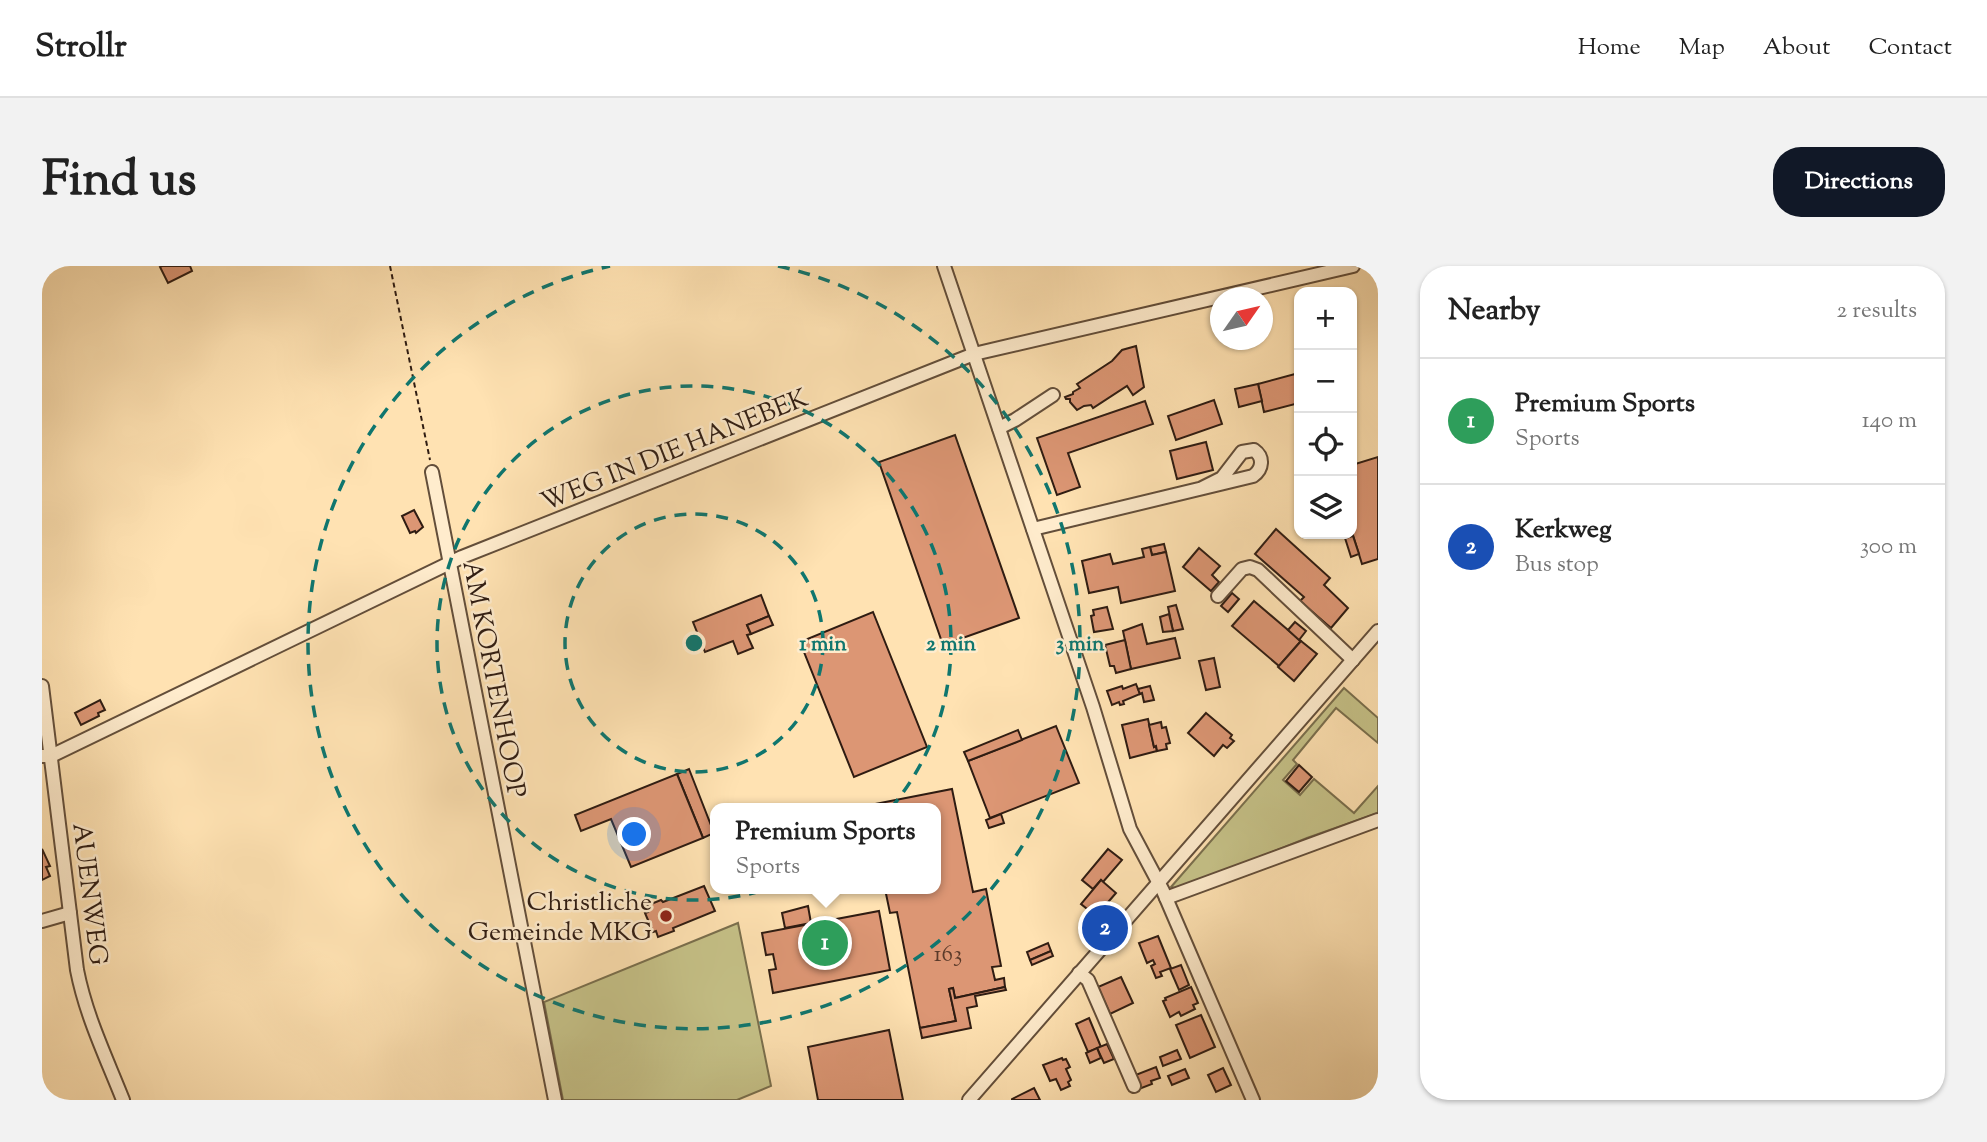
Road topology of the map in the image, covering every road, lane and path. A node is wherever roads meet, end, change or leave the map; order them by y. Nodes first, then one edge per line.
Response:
1 (390, 266) edge
2 (944, 266) edge
3 (1353, 266) edge
4 (974, 354) junction
5 (1053, 395) dead end
6 (999, 428) junction
7 (432, 471) joint
8 (1202, 488) dead end
9 (1032, 529) junction
10 (449, 564) junction
11 (1219, 596) dead end
12 (1378, 631) edge
13 (1353, 660) junction
14 (42, 686) edge
15 (46, 756) edge
16 (1378, 820) edge
17 (1159, 882) junction
18 (1166, 898) junction
19 (70, 914) junction
20 (42, 920) edge
21 (1079, 973) junction
22 (1134, 1086) dead end
23 (123, 1100) edge
24 (555, 1100) edge
25 (969, 1100) edge
26 (1253, 1100) edge

1 - 7 path
2 - 4 street
3 - 4 street, WEG IN DIE HANEBEK
4 - 6 street
4 - 10 street, WEG IN DIE HANEBEK
5 - 6 street
6 - 9 street
7 - 10 street, AM KORTENHOOP
8 - 9 street
9 - 17 street
10 - 15 street, WEG IN DIE HANEBEK
10 - 24 street, AM KORTENHOOP
11 - 13 street
12 - 13 street
13 - 17 street
14 - 15 street, AUENWEG
15 - 19 street, AUENWEG
16 - 18 street
17 - 18 street
17 - 21 street
18 - 26 street
19 - 20 street
19 - 23 street, AUENWEG
21 - 22 street
21 - 25 street

